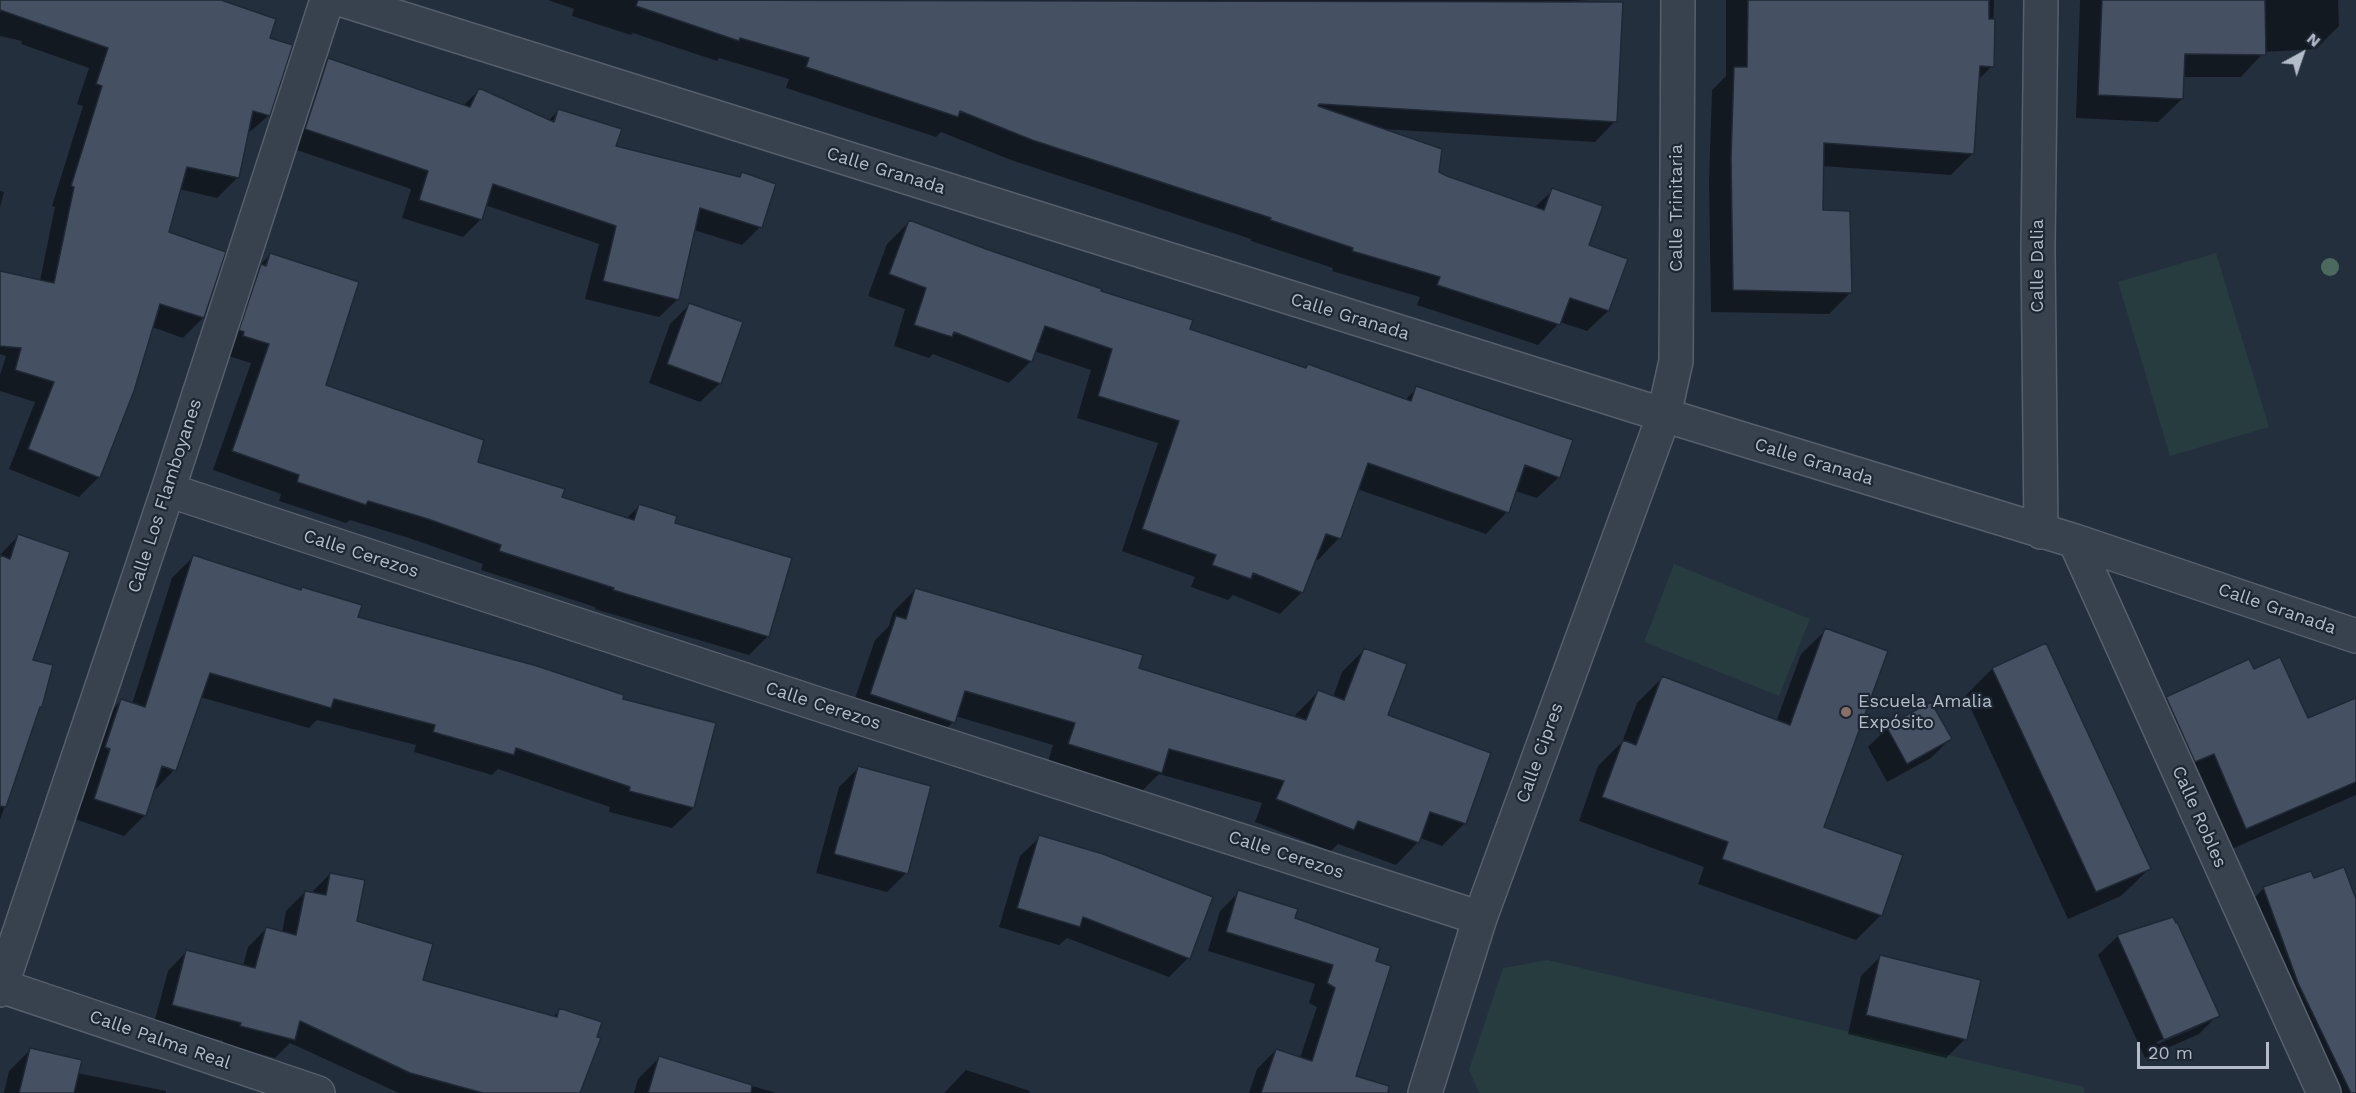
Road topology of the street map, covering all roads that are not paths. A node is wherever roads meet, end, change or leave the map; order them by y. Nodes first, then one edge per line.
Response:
1 (327, 0) edge
2 (343, 0) edge
3 (1678, 0) edge
4 (2041, 0) edge
5 (1664, 416) junction
6 (168, 490) junction
7 (2041, 532) junction
8 (2075, 541) junction
9 (2356, 636) edge
10 (1480, 918) junction
11 (1, 988) edge
12 (318, 1093) edge
13 (1425, 1093) edge
14 (2324, 1093) edge

1 - 6 street, Calle Los Flamboyanes
2 - 5 street, Calle Granada
3 - 5 street, Calle Trinitaria
4 - 7 street, Calle Dalia
5 - 7 street, Calle Granada
5 - 10 street, Calle Cipres
6 - 10 street, Calle Cerezos
6 - 11 street, Calle Los Flamboyanes
7 - 8 street, Calle Granada
8 - 9 street, Calle Granada
8 - 14 street, Calle Robles
10 - 13 street, Calle Cipres
11 - 12 street, Calle Palma Real

